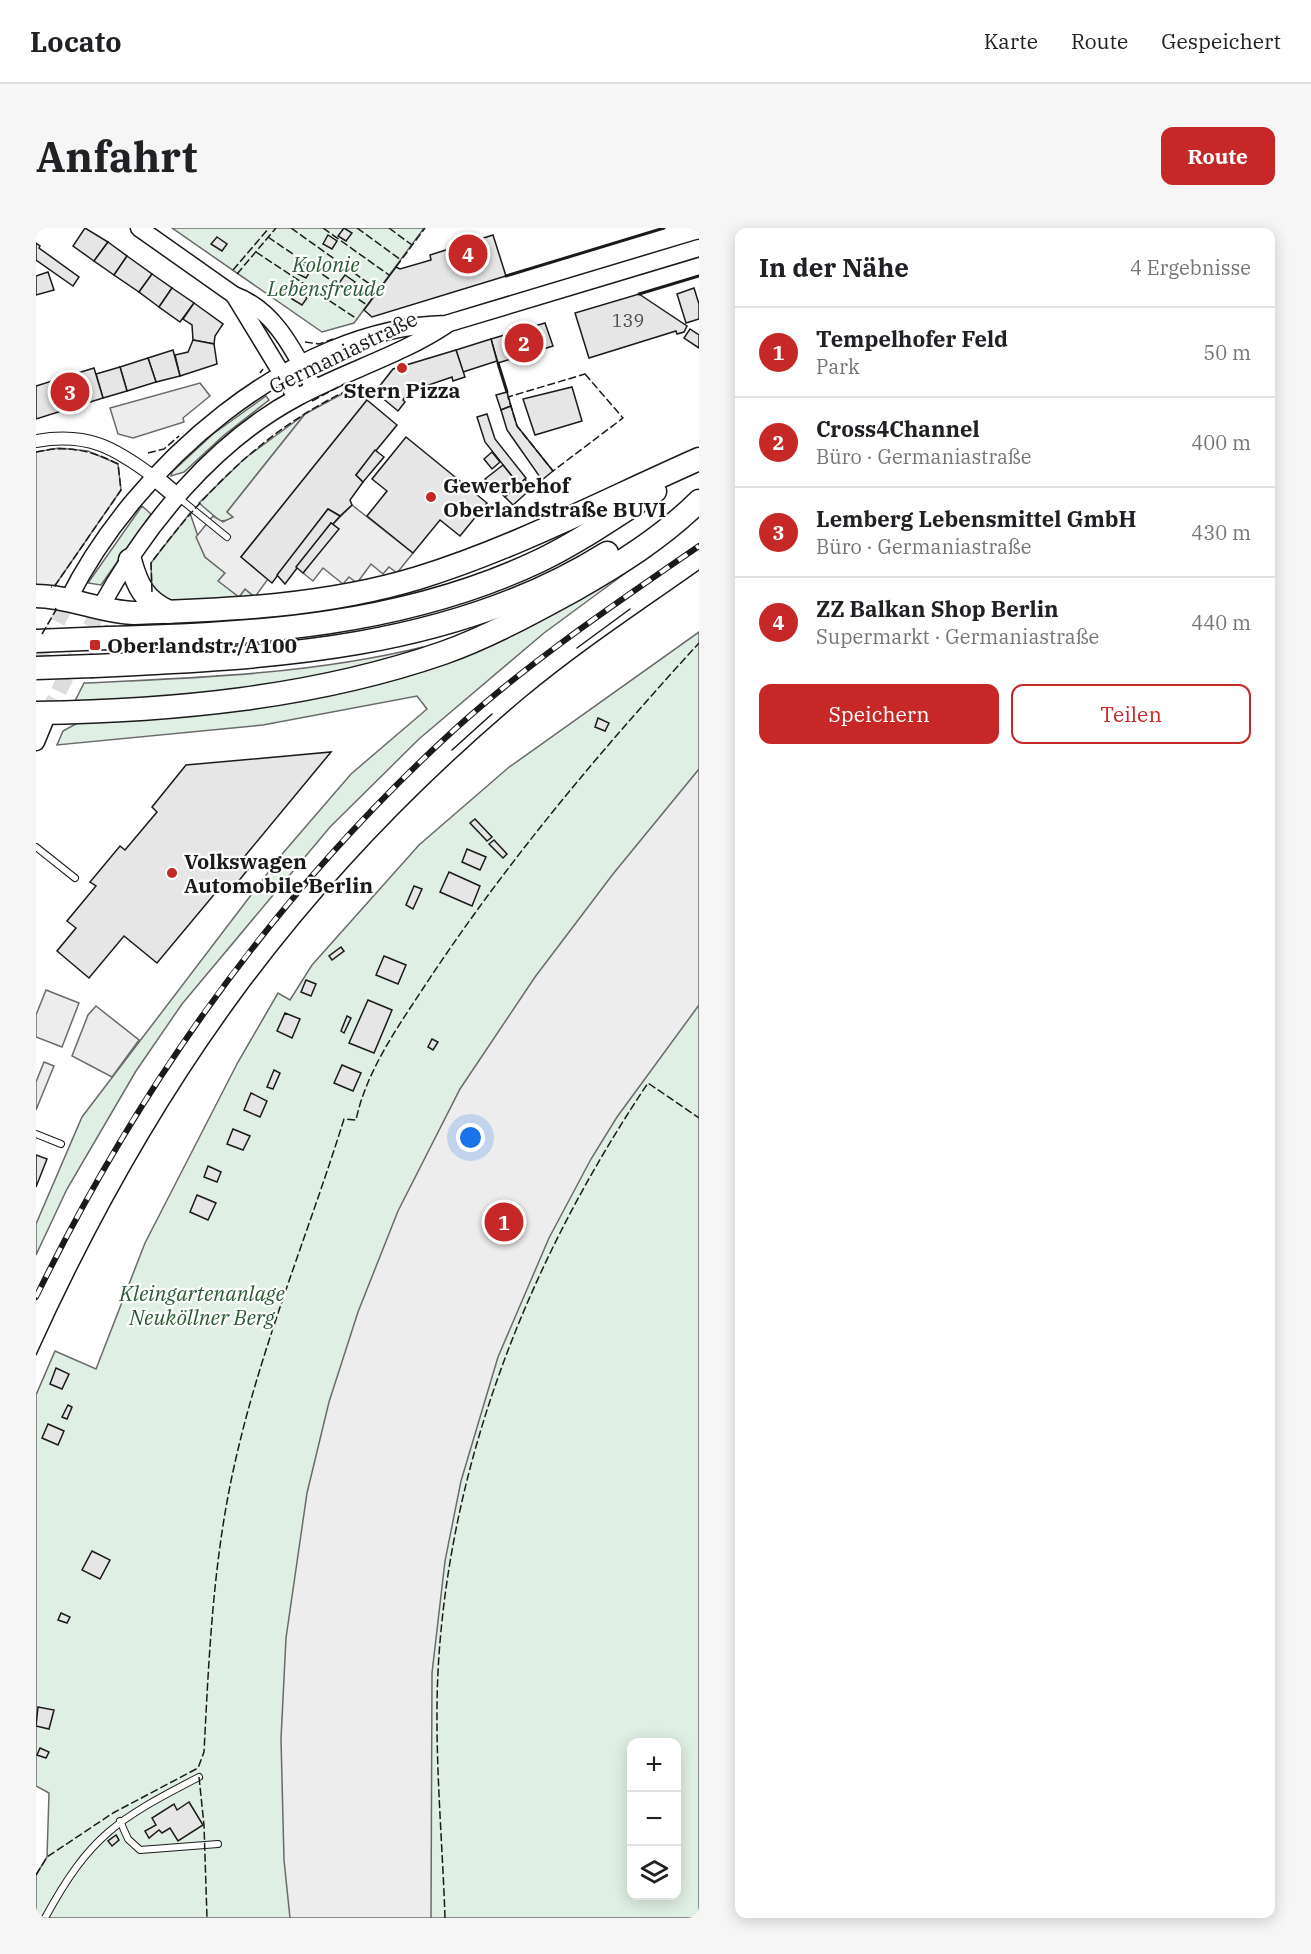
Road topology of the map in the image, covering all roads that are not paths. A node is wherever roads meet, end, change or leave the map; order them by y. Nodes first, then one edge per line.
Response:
1 (139, 228) edge
2 (699, 248) edge
3 (234, 295) junction
4 (446, 324) junction
5 (349, 345) junction
6 (301, 365) junction
7 (357, 368) junction
8 (283, 374) junction
9 (314, 388) junction
10 (296, 397) junction
11 (36, 441) edge
12 (699, 461) edge
13 (153, 477) junction
14 (699, 496) edge
15 (178, 497) junction
16 (699, 501) edge
17 (227, 537) dead end
18 (130, 560) junction
19 (36, 596) edge
20 (68, 600) junction
21 (100, 608) junction
22 (169, 612) junction
23 (36, 641) edge
24 (36, 668) edge
25 (42, 713) edge
26 (36, 742) edge
27 (36, 848) edge
28 (75, 878) dead end
29 (36, 1134) edge
30 (61, 1144) dead end
31 (199, 1777) dead end
32 (120, 1821) junction
33 (218, 1844) dead end
34 (45, 1918) edge

1 - 3 street
2 - 4 street, Germaniastraße
3 - 6 street
3 - 8 street
4 - 5 street, Germaniastraße
4 - 7 street, Germaniastraße
5 - 6 street, Germaniastraße
5 - 7 street
6 - 8 street, Germaniastraße
6 - 9 street
7 - 9 street, Germaniastraße
8 - 10 street
8 - 13 street, Germaniastraße
9 - 10 street, Germaniastraße
10 - 15 street, Germaniastraße
11 - 13 street
12 - 22 highway
12 - 23 highway, bridge
13 - 15 street
13 - 20 street, Germaniastraße
14 - 24 highway, bridge
15 - 17 lane
15 - 18 street, Germaniastraße
16 - 25 highway
18 - 21 street, Germaniastraße
18 - 22 highway
19 - 20 highway
20 - 21 highway
21 - 22 highway
25 - 26 street
27 - 28 lane
29 - 30 lane
31 - 32 lane
32 - 33 lane
32 - 34 lane

